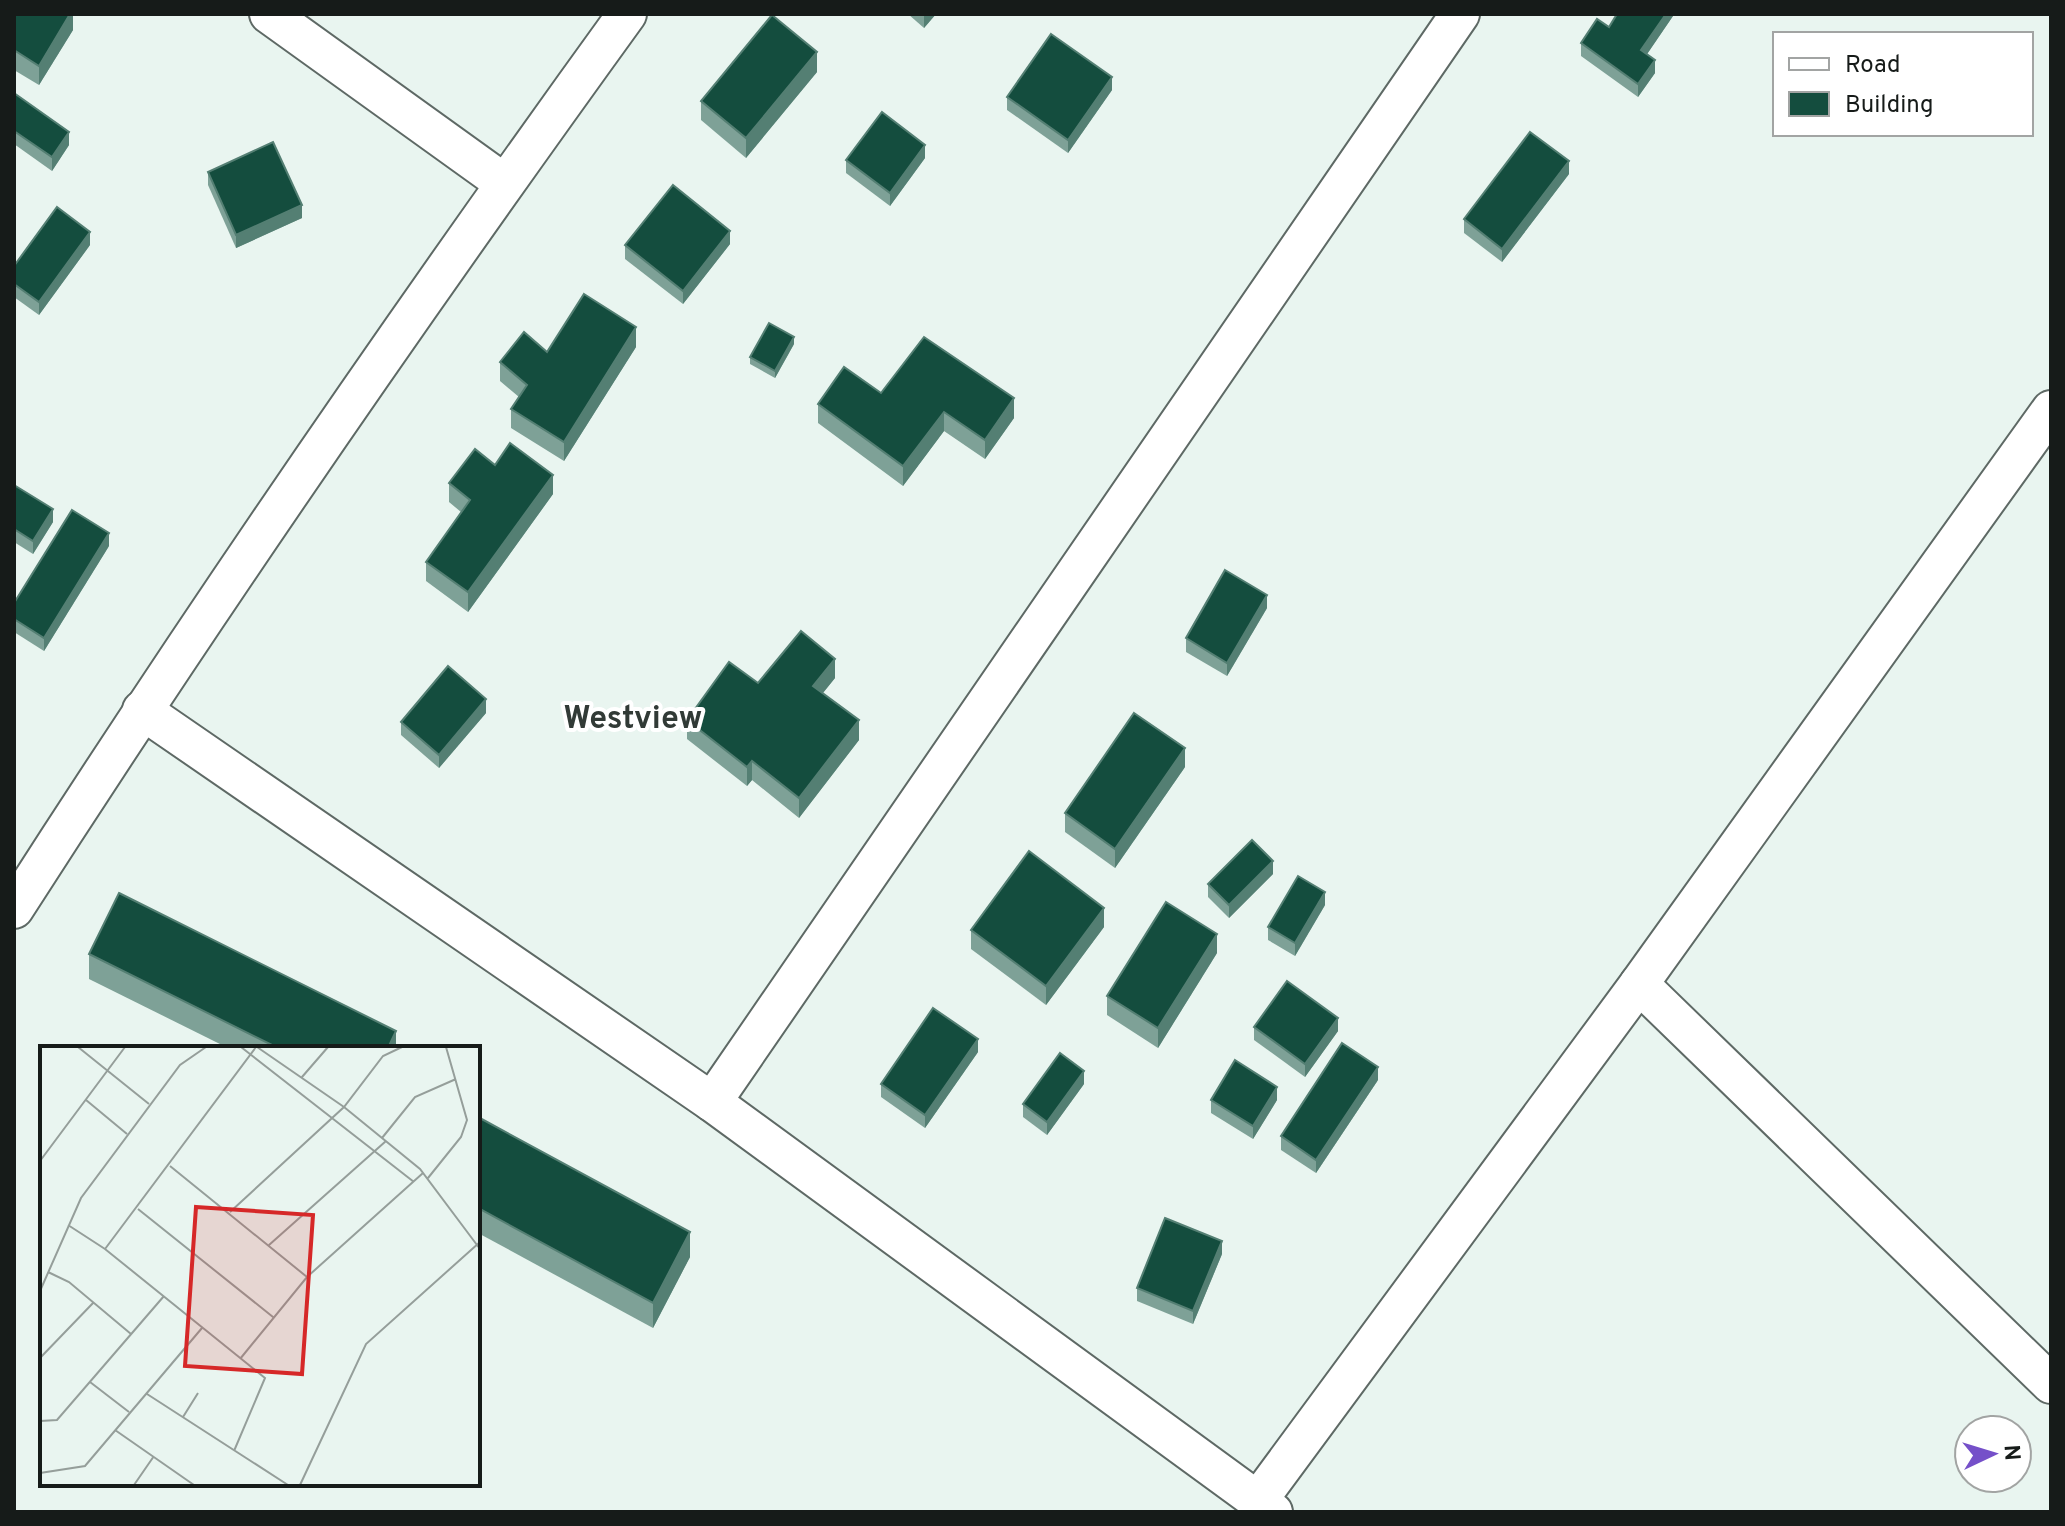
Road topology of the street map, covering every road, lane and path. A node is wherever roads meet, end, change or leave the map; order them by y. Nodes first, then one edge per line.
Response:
1 (269, 14) edge
2 (627, 14) edge
3 (1460, 14) edge
4 (504, 183) junction
5 (2044, 436) edge
6 (142, 710) junction
7 (14, 909) edge
8 (1639, 984) junction
9 (712, 1102) junction
10 (2051, 1384) edge
11 (1266, 1505) edge

1 - 4 street
2 - 4 street
3 - 9 street
4 - 6 street
5 - 8 street
6 - 7 street
6 - 9 street
8 - 10 street
8 - 11 street
9 - 11 street

